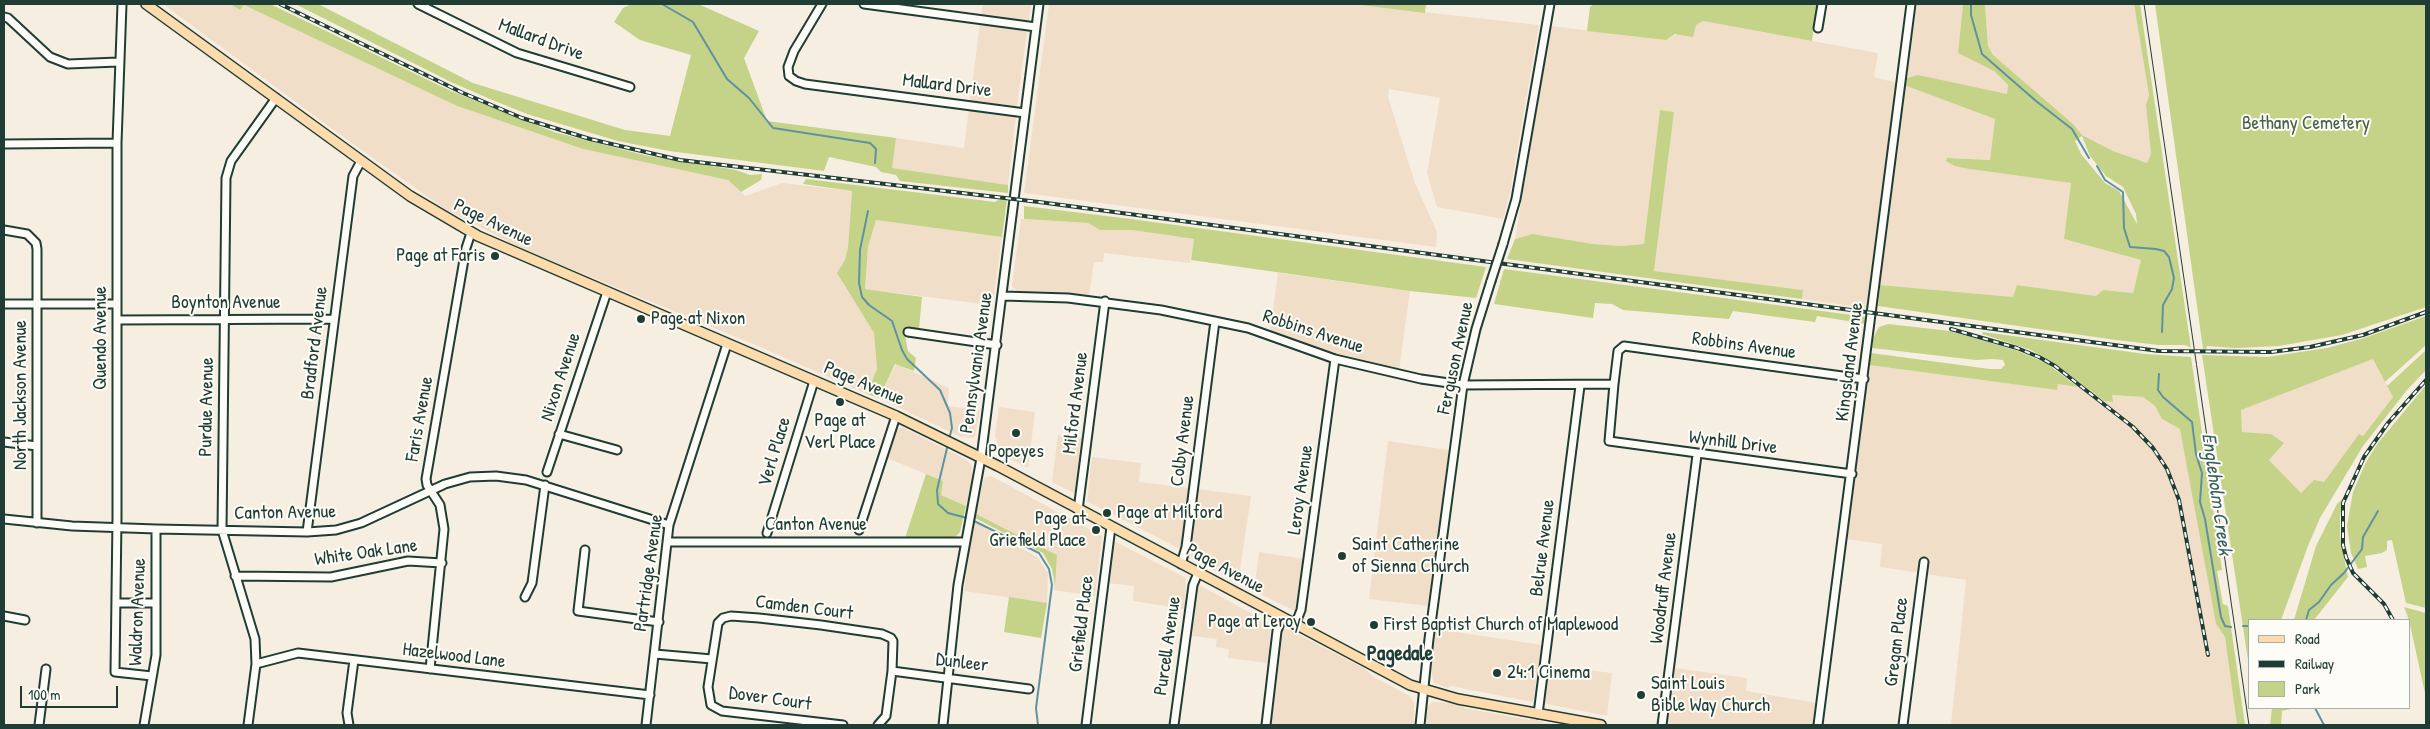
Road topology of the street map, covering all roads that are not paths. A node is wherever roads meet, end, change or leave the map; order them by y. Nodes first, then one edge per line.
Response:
1 (122, 4) edge
2 (146, 4) edge
3 (418, 4) edge
4 (822, 4) edge
5 (864, 4) edge
6 (1039, 4) edge
7 (1550, 4) edge
8 (1822, 4) edge
9 (1912, 4) edge
10 (4, 17) edge
11 (1036, 27) junction
12 (1818, 28) dead end
13 (118, 62) junction
14 (630, 87) dead end
15 (276, 98) junction
16 (1025, 112) junction
17 (116, 143) junction
18 (4, 144) edge
19 (362, 161) junction
20 (4, 230) edge
21 (471, 233) junction
22 (607, 292) junction
23 (1003, 296) junction
24 (1105, 302) junction
25 (4, 304) edge
26 (38, 304) junction
27 (117, 304) junction
28 (224, 319) junction
29 (334, 319) junction
30 (117, 320) junction
31 (1215, 321) junction
32 (908, 332) dead end
33 (728, 344) junction
34 (997, 344) junction
35 (1335, 359) junction
36 (1864, 379) junction
37 (814, 380) junction
38 (1614, 384) junction
39 (1463, 385) junction
40 (1580, 386) junction
41 (896, 416) junction
42 (559, 434) junction
43 (4, 442) edge
44 (37, 446) junction
45 (617, 450) dead end
46 (1698, 455) junction
47 (981, 458) junction
48 (547, 472) dead end
49 (1852, 474) junction
50 (544, 486) junction
51 (430, 489) junction
52 (1078, 510) junction
53 (4, 519) edge
54 (37, 523) junction
55 (669, 526) junction
56 (1110, 526) junction
57 (116, 527) junction
58 (156, 530) junction
59 (222, 530) junction
60 (859, 530) dead end
61 (307, 532) junction
62 (767, 533) dead end
63 (668, 542) junction
64 (964, 542) junction
65 (584, 550) dead end
66 (442, 562) junction
67 (1924, 562) dead end
68 (1181, 564) junction
69 (1198, 573) junction
70 (235, 576) junction
71 (525, 597) dead end
72 (116, 603) junction
73 (156, 603) junction
74 (4, 616) edge
75 (1282, 618) junction
76 (25, 620) dead end
77 (659, 622) junction
78 (1296, 624) junction
79 (655, 654) junction
80 (712, 659) junction
81 (354, 660) junction
82 (256, 664) junction
83 (46, 669) dead end
84 (430, 669) junction
85 (892, 671) junction
86 (152, 676) junction
87 (948, 678) junction
88 (1029, 689) dead end
89 (1423, 689) junction
90 (650, 696) junction
91 (1538, 714) junction
92 (39, 725) edge
93 (144, 725) edge
94 (248, 725) edge
95 (349, 725) edge
96 (646, 725) edge
97 (843, 725) edge
98 (878, 725) edge
99 (942, 725) edge
100 (1086, 725) edge
101 (1174, 725) edge
102 (1266, 725) edge
103 (1420, 725) edge
104 (1601, 725) edge
105 (1662, 725) edge
106 (1818, 725) edge
107 (1904, 725) edge

1 - 13 street, Quendo Avenue
2 - 15 main road, Page Avenue
3 - 14 street, Mallard Drive
4 - 16 street, Mallard Drive
5 - 11 street
6 - 11 street, Pennsylvania Avenue
7 - 39 street, Ferguson Avenue, bridge
8 - 12 street
9 - 36 street, Kingsland Avenue
10 - 13 street
11 - 16 street, Pennsylvania Avenue
13 - 17 street, Quendo Avenue
15 - 19 main road, Page Avenue
15 - 28 street, Purdue Avenue
16 - 23 street, Pennsylvania Avenue
17 - 18 street
17 - 27 street, Quendo Avenue
19 - 21 main road, Page Avenue
19 - 29 street, Bradford Avenue
20 - 26 street, North Jackson Avenue
21 - 22 main road, Page Avenue
21 - 51 street, Faris Avenue
22 - 33 main road, Page Avenue
22 - 42 street, Nixon Avenue
23 - 24 street, Robbins Avenue
23 - 34 street, Pennsylvania Avenue
24 - 31 street, Robbins Avenue
24 - 52 street, Milford Avenue
25 - 26 street
26 - 27 street
26 - 44 street, North Jackson Avenue
27 - 30 street, Quendo Avenue
28 - 29 street, Boynton Avenue
28 - 30 street, Boynton Avenue
28 - 59 street, Purdue Avenue
29 - 61 street, Bradford Avenue
30 - 57 street, Quendo Avenue
31 - 35 street, Robbins Avenue
31 - 68 street, Colby Avenue
32 - 34 street
33 - 37 main road, Page Avenue
33 - 55 street, Partridge Avenue
34 - 47 street, Pennsylvania Avenue
35 - 39 street, Robbins Avenue
35 - 78 street, Leroy Avenue
36 - 38 street, Robbins Avenue
36 - 49 street, Kingsland Avenue
37 - 41 main road, Page Avenue
37 - 62 street, Verl Place
38 - 40 street, Robbins Avenue
38 - 46 street, Wynhill Drive
39 - 40 street, Robbins Avenue
39 - 89 street, Ferguson Avenue
40 - 91 street, Belrue Avenue
41 - 47 main road, Page Avenue
41 - 60 street
42 - 45 street
42 - 48 street, Nixon Avenue
43 - 44 street
44 - 54 street, North Jackson Avenue
46 - 49 street, Wynhill Drive
46 - 105 street, Woodruff Avenue
47 - 52 main road, Page Avenue
47 - 64 street, Pennsylvania Avenue
49 - 106 street, Kingsland Avenue
50 - 51 street, Canton Avenue
50 - 55 street, Canton Avenue
50 - 71 street
51 - 61 street, Canton Avenue
51 - 66 street, Faris Avenue
52 - 56 main road, Page Avenue
53 - 54 street, Canton Avenue
54 - 57 street, Canton Avenue
55 - 63 street, Partridge Avenue
56 - 68 main road, Page Avenue
56 - 100 street, Griefield Place
57 - 58 street, Canton Avenue
57 - 72 street, Quendo Avenue
58 - 59 street, Canton Avenue
58 - 73 street, Waldron Avenue
59 - 61 street, Canton Avenue
59 - 70 street, Purdue Avenue
63 - 64 street, Canton Avenue
63 - 77 street, Partridge Avenue
64 - 87 street, Pennsylvania Avenue
65 - 77 street
66 - 70 street, White Oak Lane
66 - 84 street, Faris Avenue
67 - 107 street, Gregan Place
68 - 69 main road, Page Avenue
69 - 75 main road, Page Avenue
69 - 101 street, Purcell Avenue
70 - 82 street, Purdue Avenue
72 - 73 street
72 - 86 street, Quendo Avenue
73 - 86 street, Waldron Avenue
74 - 76 street
75 - 78 main road, Page Avenue
75 - 102 street
77 - 79 street, Partridge Avenue
78 - 89 main road, Page Avenue
79 - 80 street
79 - 90 street, Partridge Avenue
80 - 85 street, Camden Court
80 - 97 street, Dover Court
81 - 82 street, Hazelwood Lane
81 - 84 street, Hazelwood Lane
81 - 95 street
82 - 94 street, Purdue Avenue
83 - 92 street
84 - 90 street, Hazelwood Lane
85 - 87 street, Dunleer
85 - 98 street
86 - 93 street, Waldron Avenue
87 - 88 street, Dunleer
87 - 99 street, Pennsylvania Avenue
89 - 91 main road, Page Avenue
89 - 103 street, Ferguson Avenue
90 - 96 street, Partridge Avenue
91 - 104 main road, Page Avenue

